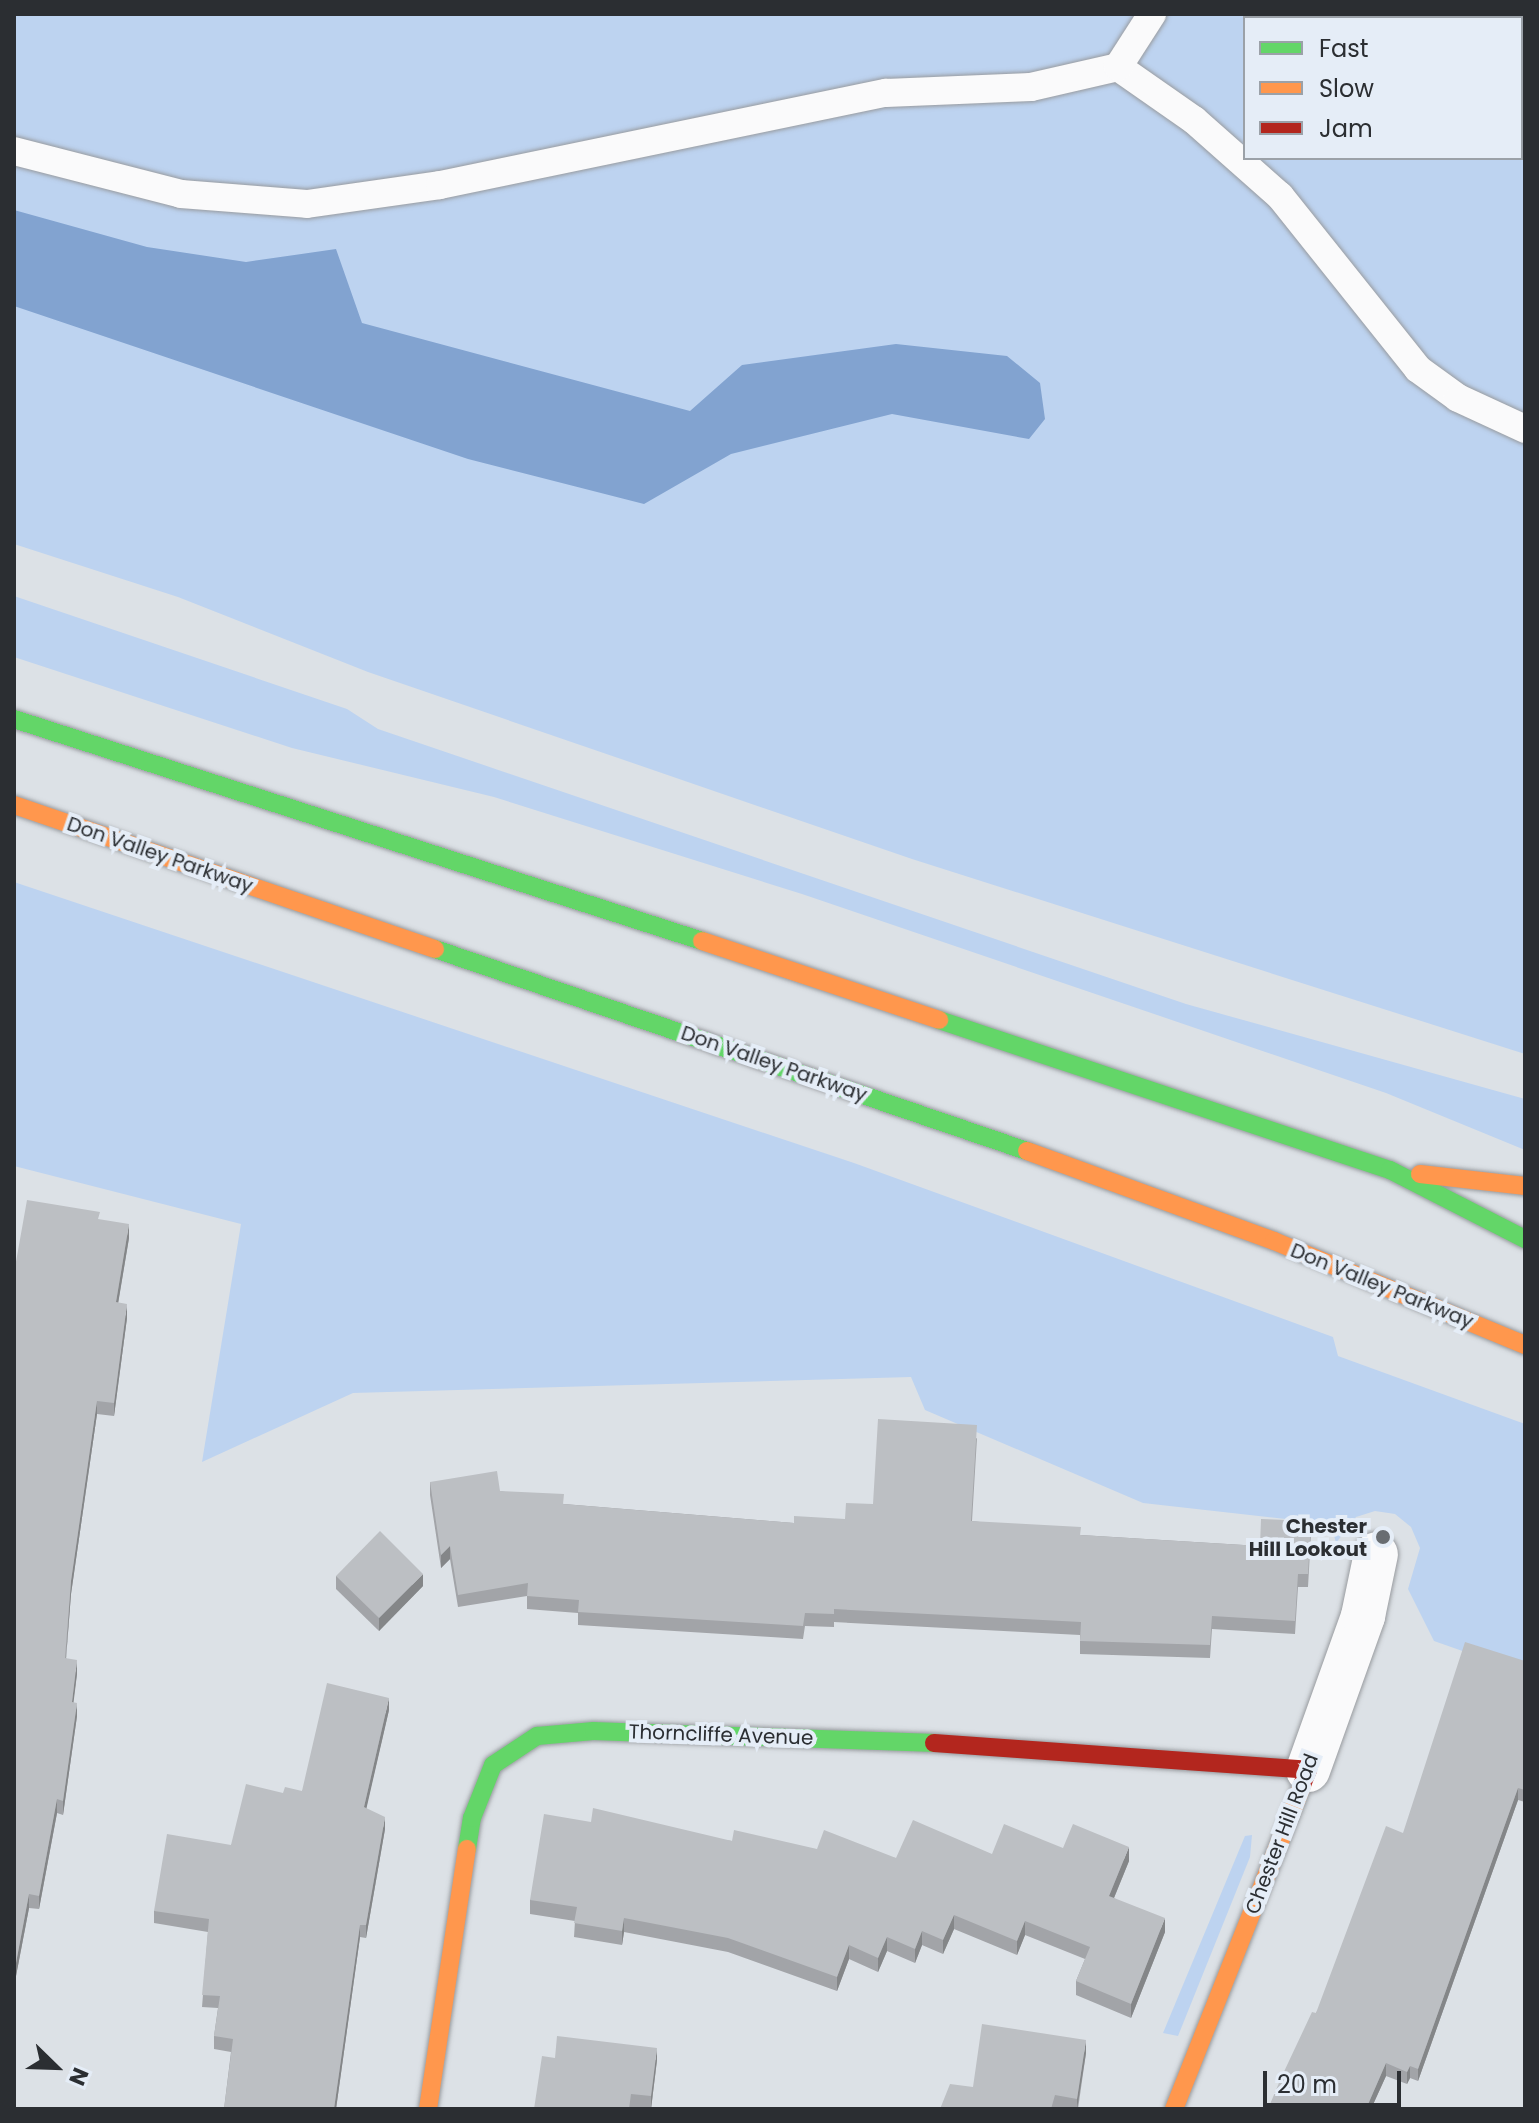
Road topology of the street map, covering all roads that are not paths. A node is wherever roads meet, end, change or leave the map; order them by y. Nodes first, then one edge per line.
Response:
1 (1152, 14) edge
2 (1118, 67) junction
3 (14, 151) edge
4 (1525, 429) edge
5 (14, 719) edge
6 (14, 805) edge
7 (1390, 1170) junction
8 (1525, 1186) edge
9 (1525, 1239) edge
10 (1525, 1345) edge
11 (1376, 1554) dead end
12 (1308, 1770) junction
13 (428, 2109) edge
14 (1174, 2109) edge

1 - 2 lane
2 - 3 lane
2 - 4 lane
5 - 7 main road
6 - 10 main road, Don Valley Parkway
7 - 8 main road
7 - 9 main road
11 - 12 street, Chester Hill Road
12 - 13 main road, Thorncliffe Avenue
12 - 14 main road, Chester Hill Road

